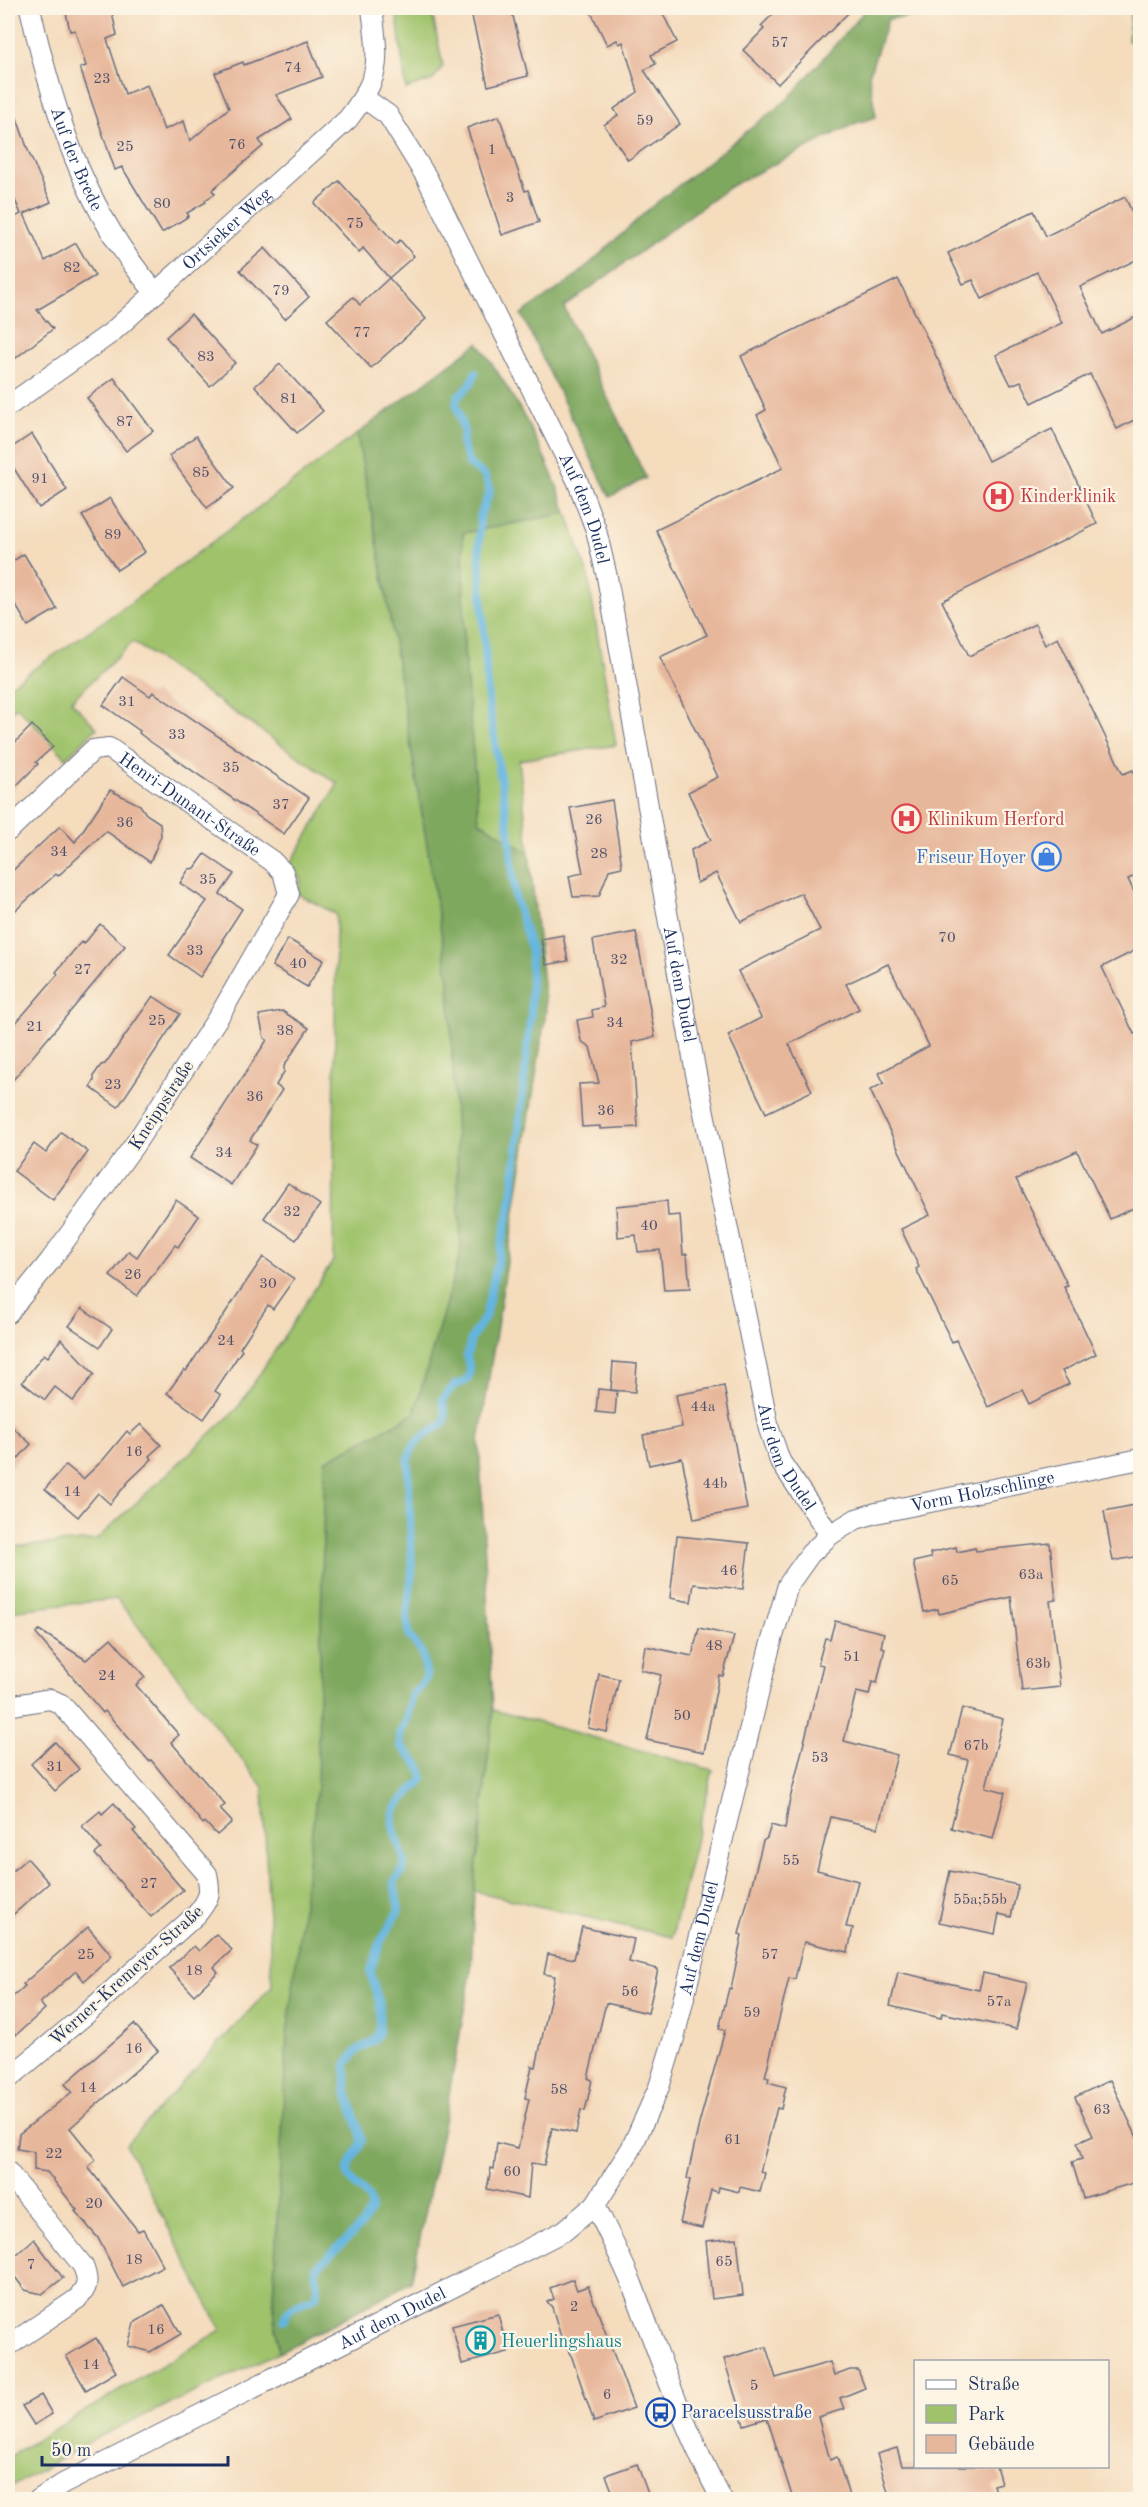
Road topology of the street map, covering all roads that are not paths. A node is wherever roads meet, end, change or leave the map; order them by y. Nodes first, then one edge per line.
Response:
1 (30, 8) edge
2 (372, 8) edge
3 (364, 99) junction
4 (156, 293) junction
5 (8, 406) edge
6 (8, 831) edge
7 (287, 883) joint
8 (8, 1312) edge
9 (1140, 1459) edge
10 (830, 1535) junction
11 (8, 1706) edge
12 (8, 2079) edge
13 (8, 2172) edge
14 (596, 2205) junction
15 (8, 2346) edge
16 (38, 2499) edge
17 (722, 2499) edge

1 - 4 street, Auf der Brede
2 - 3 street, Ortsieker Weg
3 - 4 street, Ortsieker Weg
3 - 10 street, Auf dem Dudel
4 - 5 street, Ortsieker Weg
6 - 7 street, Henri-Dunant-Straße
7 - 8 street, Kneippstraße
9 - 10 street, Vorm Holzschlinge
10 - 14 street, Auf dem Dudel
11 - 12 street, Werner-Kremeyer-Straße
13 - 15 street
14 - 16 street, Auf dem Dudel
14 - 17 street

